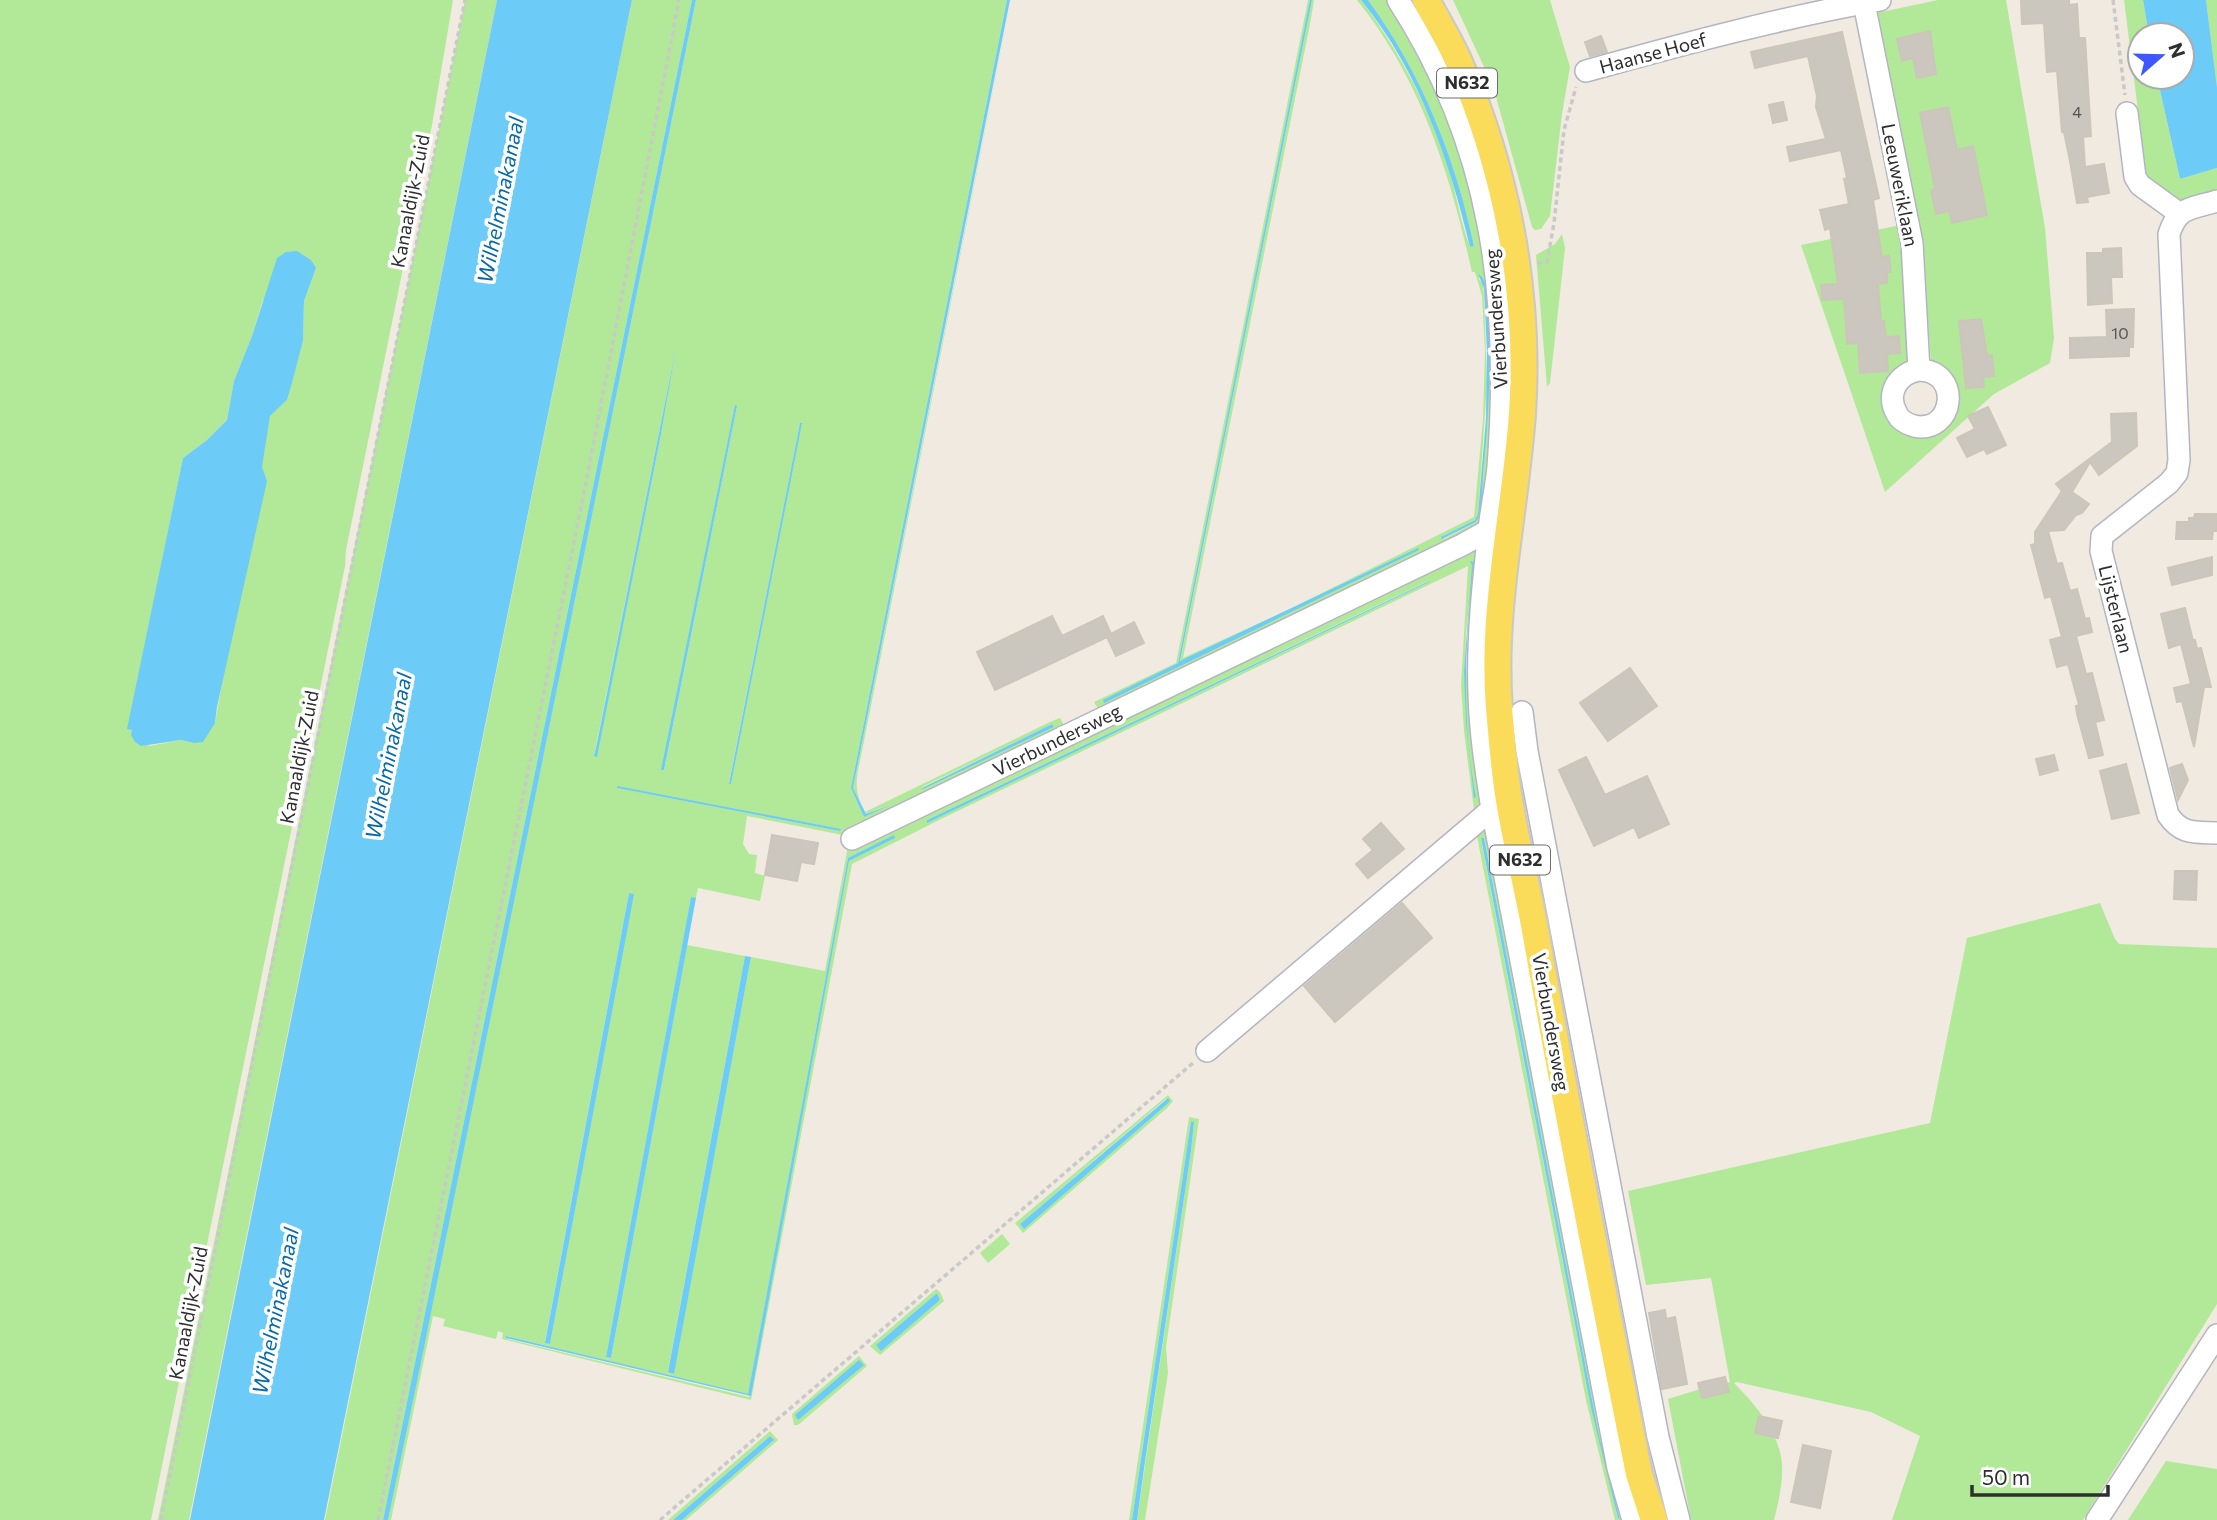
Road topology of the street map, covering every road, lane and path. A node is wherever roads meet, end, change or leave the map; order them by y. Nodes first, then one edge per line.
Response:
1 (465, 0) edge
2 (679, 0) edge
3 (1398, 0) edge
4 (1426, 0) edge
5 (2113, 0) edge
6 (1872, 1) edge
7 (1586, 71) joint
8 (2127, 113) joint
9 (2217, 201) edge
10 (2180, 214) junction
11 (1517, 266) junction
12 (1919, 370) dead end
13 (1500, 524) junction
14 (1522, 712) dead end
15 (1535, 794) junction
16 (1500, 806) junction
17 (2217, 833) edge
18 (852, 839) dead end
19 (1206, 1051) joint
20 (2217, 1335) edge
21 (161, 1520) edge
22 (378, 1520) edge
23 (660, 1520) edge
24 (1633, 1520) edge
25 (1654, 1520) edge
26 (1679, 1520) edge
27 (2097, 1520) edge

1 - 21 path, Kanaaldijk-Zuid
2 - 22 path
3 - 13 street, Vierbundersweg
4 - 11 main road, Vierbundersweg / N632
5 - 8 path
6 - 7 street, Haanse Hoef
6 - 12 street, Leeuweriklaan
7 - 11 path, Haanse Hoef
8 - 10 street
9 - 10 street
10 - 17 street, Lijsterlaan
11 - 13 main road, Vierbundersweg / N632
13 - 16 main road, Vierbundersweg / N632
13 - 18 street, Vierbundersweg
14 - 15 street, Vierbundersweg
15 - 16 street
15 - 26 street, Vierbundersweg
16 - 19 street
16 - 24 street, Vierbundersweg
16 - 25 main road, Vierbundersweg / N632
19 - 23 path
20 - 27 street

